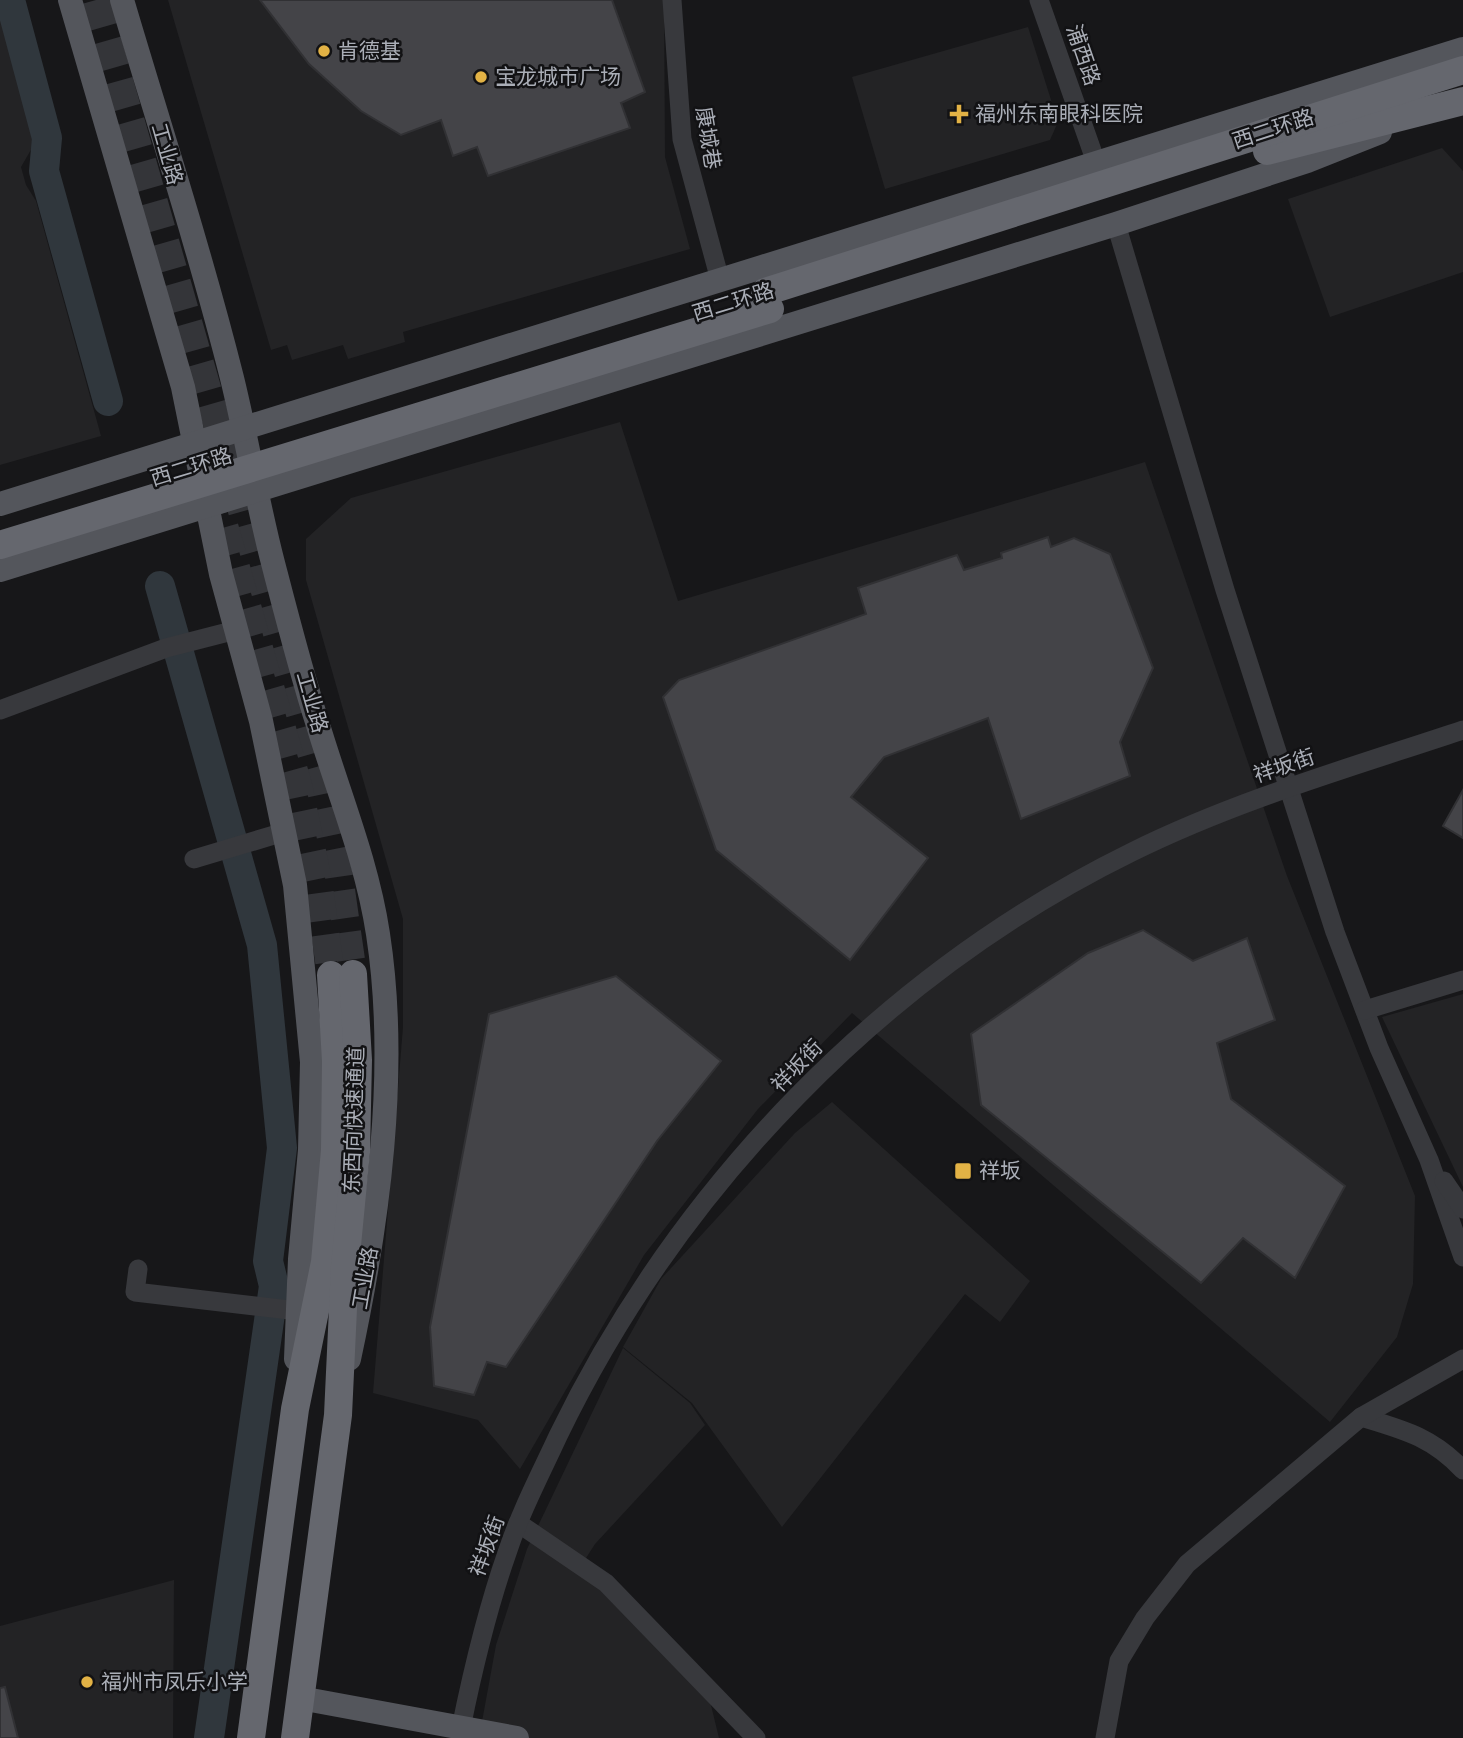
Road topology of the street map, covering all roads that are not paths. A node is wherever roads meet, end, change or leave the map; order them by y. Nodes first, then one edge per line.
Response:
1 (70, 0) edge
2 (122, 0) edge
3 (673, 0) edge
4 (1039, 0) edge
5 (1463, 49) edge
6 (1463, 70) edge
7 (1463, 101) edge
8 (1436, 109) junction
9 (1097, 165) junction
10 (1116, 224) junction
11 (720, 280) junction
12 (768, 300) junction
13 (243, 428) junction
14 (195, 443) junction
15 (257, 490) junction
16 (0, 504) edge
17 (207, 506) junction
18 (0, 525) edge
19 (0, 545) edge
20 (0, 570) edge
21 (236, 630) junction
22 (0, 710) edge
23 (1463, 730) edge
24 (1290, 788) junction
25 (284, 832) junction
26 (194, 859) dead end
27 (342, 974) tunnel mouth
28 (1463, 980) edge
29 (1365, 1010) junction
30 (1429, 1160) junction
31 (1463, 1209) edge
32 (1463, 1257) edge
33 (335, 1264) junction
34 (138, 1269) dead end
35 (288, 1310) junction
36 (1463, 1359) edge
37 (295, 1409) junction
38 (338, 1415) junction
39 (1361, 1416) junction
40 (1463, 1470) edge
41 (518, 1523) junction
42 (298, 1716) edge
43 (461, 1728) junction
44 (251, 1738) edge
45 (433, 1738) edge
46 (517, 1738) edge
47 (756, 1738) edge
48 (1105, 1738) edge

1 - 14 main road, 工业路
2 - 13 main road, 工业路
3 - 11 street, 康城巷
4 - 9 street, 浦西路
5 - 9 main road
6 - 12 highway, 西二环路
7 - 8 highway, 西二环路
8 - 10 main road
8 - 12 highway, 西二环路
9 - 11 main road
10 - 15 main road
10 - 24 street
11 - 13 main road
12 - 18 highway, 西二环路
12 - 19 highway, 西二环路, bridge
13 - 14 main road
13 - 15 main road, 工业路
14 - 16 main road
14 - 17 main road, 工业路
15 - 17 main road
15 - 38 main road, 工业路
17 - 20 main road
17 - 21 main road, 工业路
21 - 22 street
21 - 25 main road, 工业路
23 - 24 street, 祥坂街
24 - 29 street
24 - 41 street, 祥坂街
25 - 26 street
25 - 35 main road, 工业路
27 - 33 highway, 东西向快速通道
28 - 29 street
29 - 30 street
30 - 31 street
30 - 32 street
33 - 37 highway, 工业路
33 - 38 highway, 工业路
34 - 35 street
35 - 37 main road, 工业路
36 - 39 street
37 - 44 highway, 工业路
38 - 42 highway, 工业路
39 - 40 street
39 - 48 street
41 - 43 street, 祥坂街
41 - 47 street
42 - 43 main road
42 - 45 main road
43 - 46 main road

